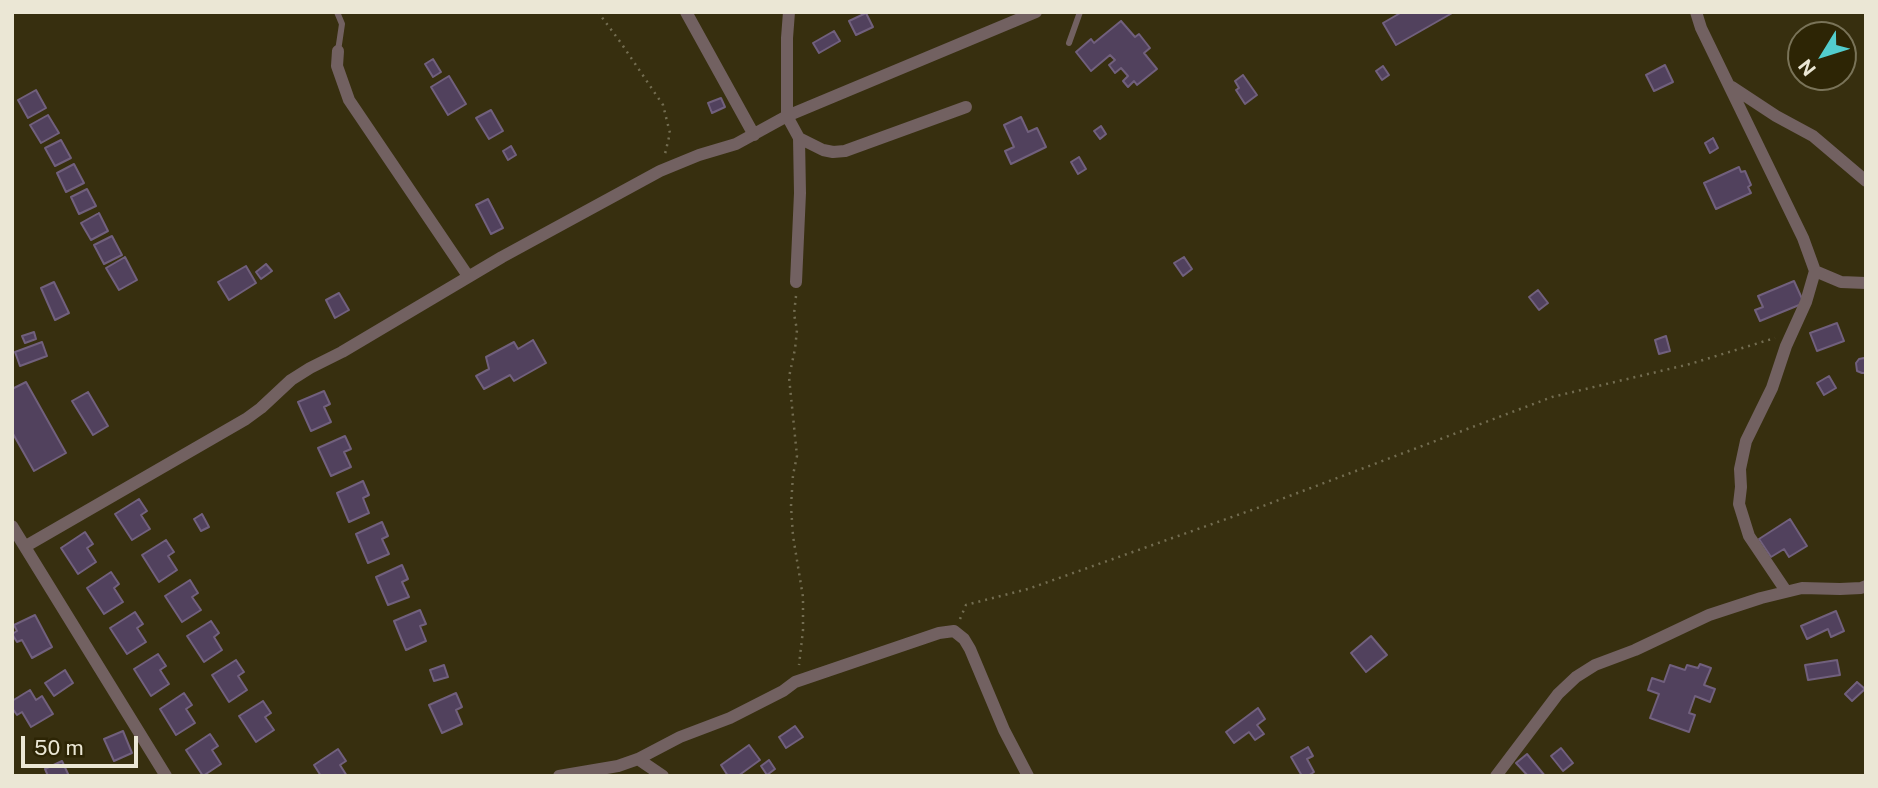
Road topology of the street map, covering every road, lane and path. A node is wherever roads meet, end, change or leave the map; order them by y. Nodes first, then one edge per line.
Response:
1 (337, 12) edge
2 (598, 12) edge
3 (686, 12) edge
4 (789, 12) edge
5 (1036, 12) edge
6 (1080, 12) edge
7 (1696, 12) edge
8 (1069, 43) dead end
9 (338, 51) joint
10 (1730, 86) junction
11 (966, 107) dead end
12 (787, 116) junction
13 (754, 135) junction
14 (799, 138) junction
15 (660, 171) junction
16 (1866, 181) edge
17 (1815, 271) junction
18 (468, 276) junction
19 (796, 282) joint
20 (1866, 283) edge
21 (1792, 333) junction
22 (12, 526) edge
23 (26, 546) junction
24 (1866, 586) edge
25 (1786, 591) junction
26 (954, 631) junction
27 (795, 682) junction
28 (638, 759) junction
29 (166, 776) edge
30 (559, 776) edge
31 (663, 776) edge
32 (1028, 776) edge
33 (1496, 776) edge

1 - 9 lane
2 - 15 path
3 - 13 street
4 - 12 street
5 - 12 street
6 - 8 lane
7 - 10 street
9 - 18 street
10 - 16 street
10 - 17 street
11 - 14 street
12 - 13 street
12 - 14 street
13 - 15 street
14 - 19 street
15 - 18 street
17 - 20 street
17 - 21 street
18 - 23 street
19 - 27 path
21 - 25 street
21 - 26 path
22 - 23 street
23 - 29 street
24 - 25 street
25 - 33 street
26 - 27 street
26 - 32 street
27 - 28 street
28 - 30 street
28 - 31 street

